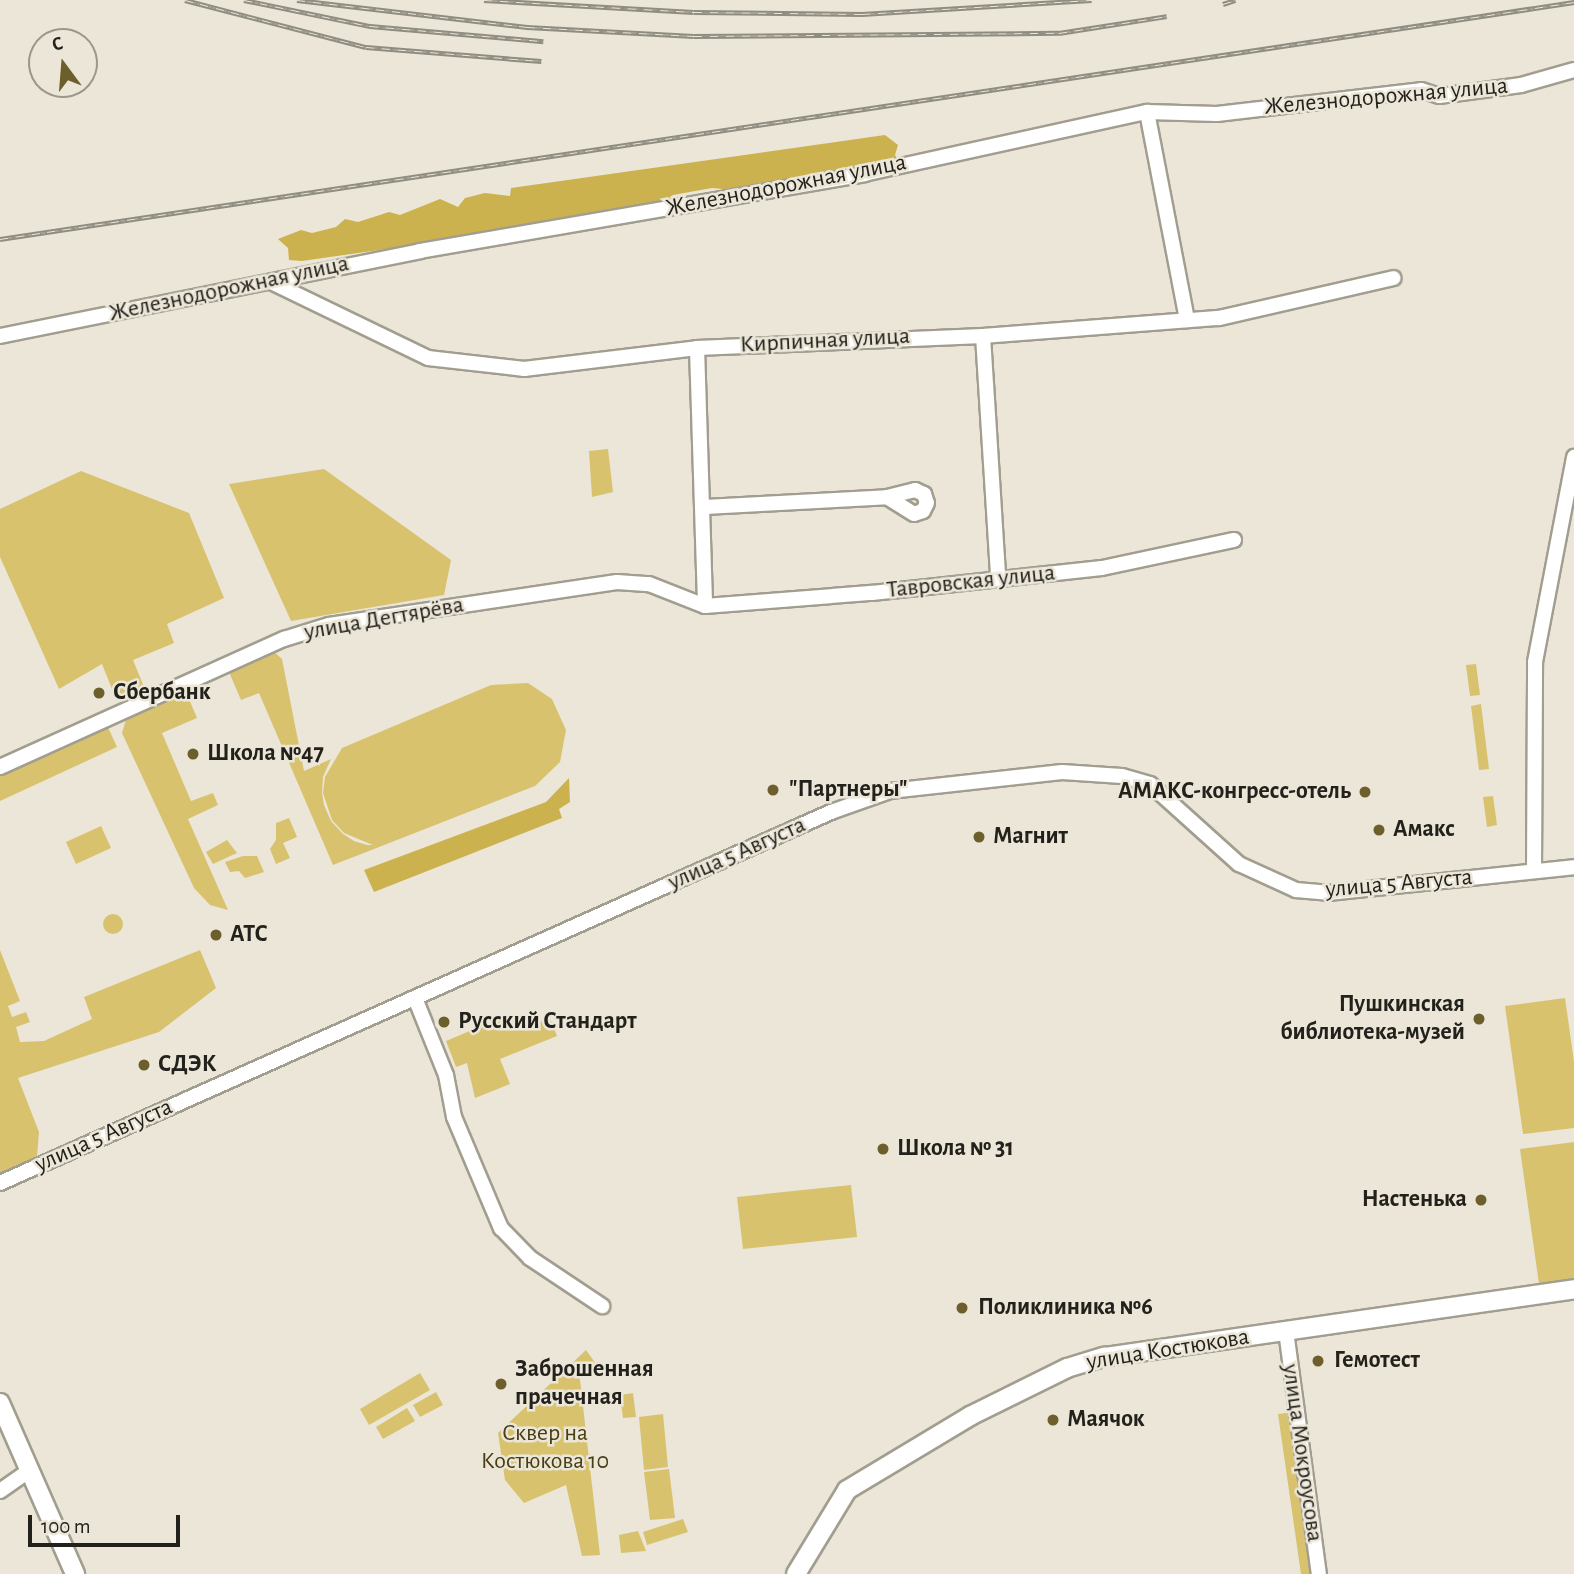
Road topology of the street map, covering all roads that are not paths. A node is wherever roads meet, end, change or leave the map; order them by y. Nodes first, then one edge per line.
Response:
1 (1574, 70) edge
2 (1147, 112) junction
3 (1393, 278) dead end
4 (271, 282) junction
5 (1187, 320) junction
6 (0, 336) edge
7 (984, 336) junction
8 (697, 348) junction
9 (1574, 457) edge
10 (887, 497) dead end
11 (705, 507) junction
12 (1234, 540) dead end
13 (998, 577) junction
14 (705, 606) junction
15 (0, 767) edge
16 (1574, 867) edge
17 (1534, 870) junction
18 (415, 998) junction
19 (0, 1182) edge
20 (1574, 1289) edge
21 (603, 1306) dead end
22 (1286, 1331) junction
23 (0, 1407) edge
24 (30, 1470) junction
25 (0, 1491) edge
26 (75, 1574) edge
27 (796, 1574) edge
28 (1319, 1574) edge

1 - 2 street, Железнодорожная улица
2 - 4 street, Железнодорожная улица
2 - 5 street
3 - 5 street, Кирпичная улица
4 - 6 street, Железнодорожная улица
4 - 8 street, Кирпичная улица
5 - 7 street, Кирпичная улица
7 - 8 street, Кирпичная улица
7 - 13 street
8 - 11 street
9 - 17 street
10 - 11 street
11 - 14 street
12 - 13 street, Тавровская улица
13 - 14 street, Тавровская улица
14 - 15 street, улица Дегтярёва
16 - 17 street, улица 5 Августа
17 - 18 street, улица 5 Августа
18 - 19 street, улица 5 Августа
18 - 21 street
20 - 22 main road, улица Костюкова
22 - 27 main road, улица Костюкова
22 - 28 street, улица Мокроусова
23 - 24 main road
24 - 25 street
24 - 26 main road

